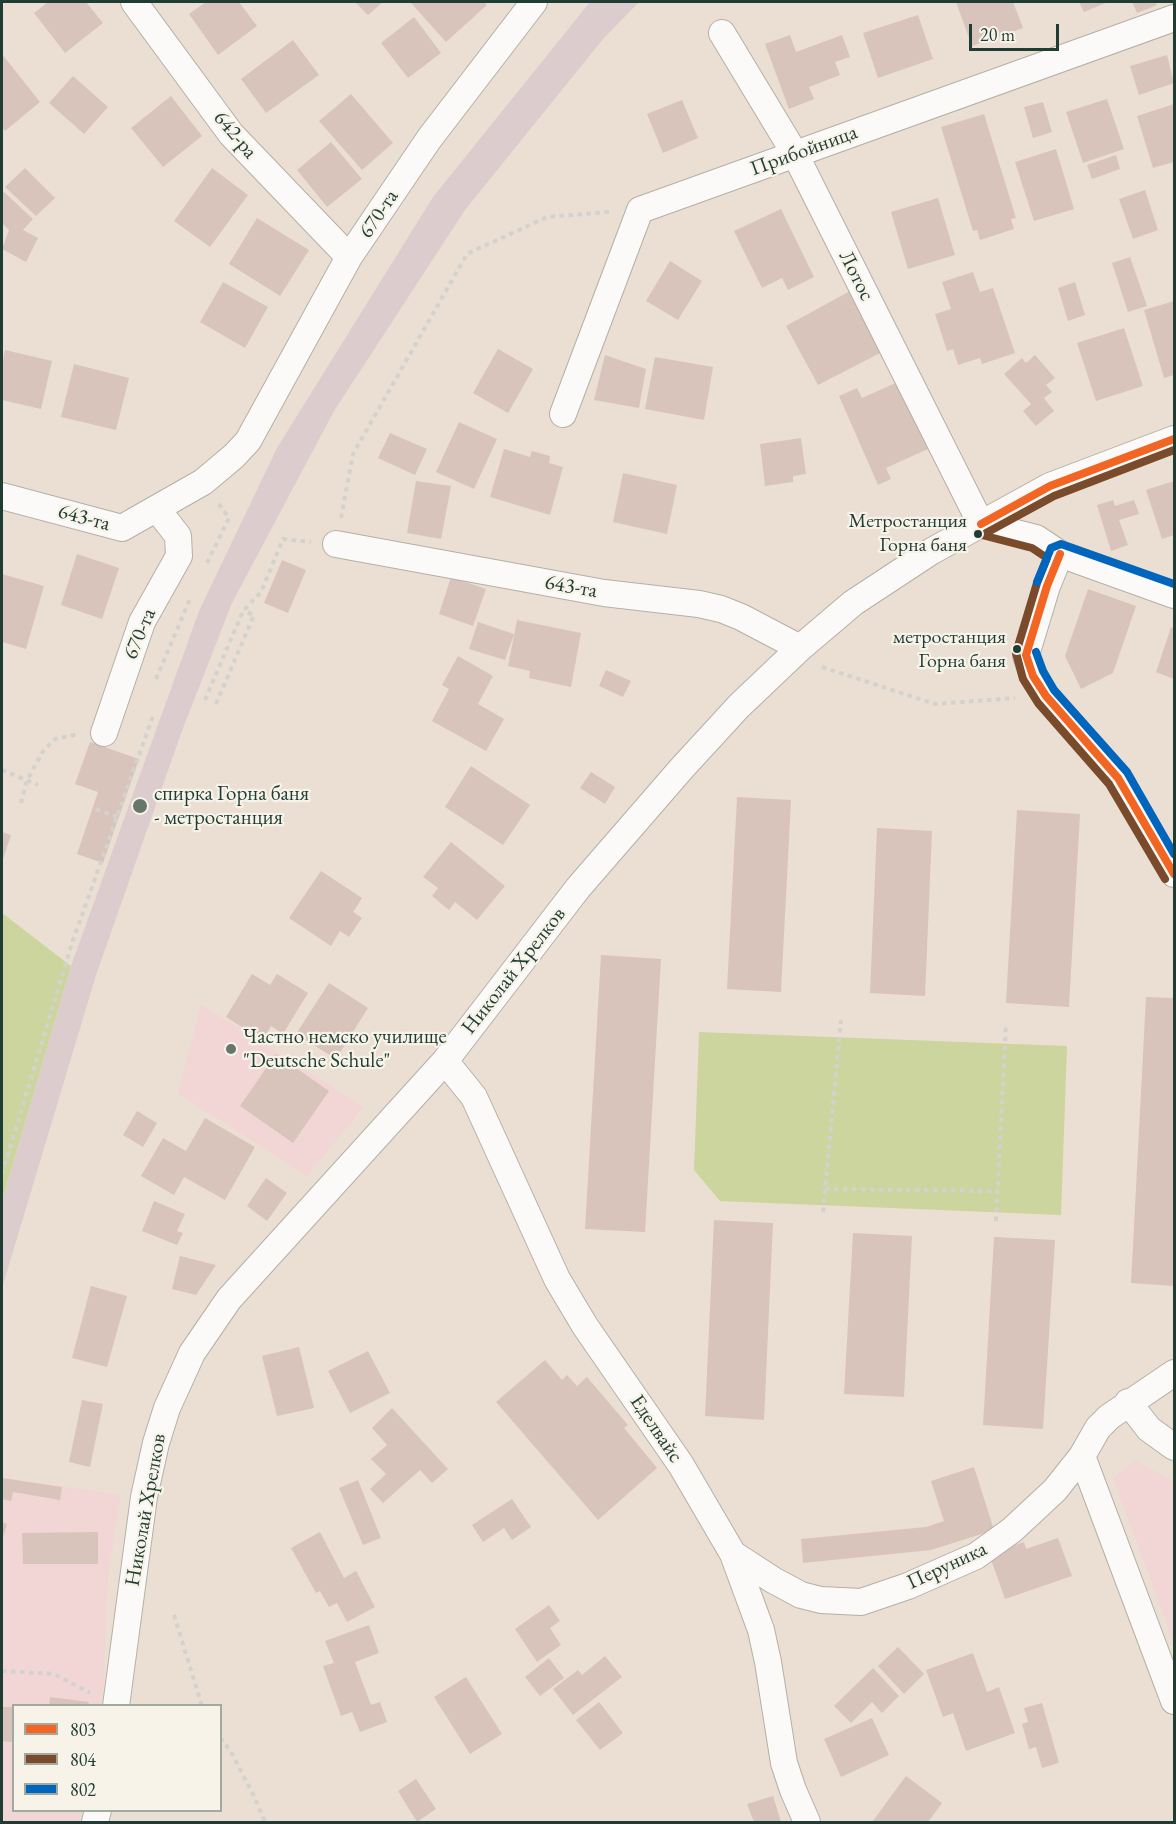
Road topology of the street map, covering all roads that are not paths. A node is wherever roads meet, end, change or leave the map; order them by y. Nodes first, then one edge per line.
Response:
1 (134, 2) edge
2 (534, 2) edge
3 (1174, 18) edge
4 (722, 33) dead end
5 (795, 154) junction
6 (349, 257) junction
7 (563, 414) dead end
8 (1174, 439) edge
9 (248, 441) joint
10 (2, 496) edge
11 (157, 509) junction
12 (981, 524) junction
13 (336, 544) road end
14 (1060, 554) junction
15 (1174, 595) edge
16 (796, 652) junction
17 (104, 733) road end
18 (1174, 874) edge
19 (445, 1060) junction
20 (1174, 1373) edge
21 (1128, 1402) junction
22 (1174, 1447) edge
23 (1082, 1456) junction
24 (733, 1554) junction
25 (105, 1700) edge
26 (1174, 1701) edge
27 (807, 1822) edge

1 - 6 street, 642-ра
2 - 6 street, 670-та
3 - 5 street, Прибойница
4 - 5 street, Лотос
5 - 7 street, Прибойница
5 - 12 street, Лотос
6 - 9 street, 670-та
8 - 12 street, Николай Хрелков
9 - 11 street, 643-та
10 - 11 street, 643-та
11 - 17 street, 670-та
12 - 14 street
12 - 16 street, Николай Хрелков
13 - 16 street, 643-та
14 - 15 street
14 - 18 street
16 - 19 street, Николай Хрелков
19 - 24 street, Еделвайс
19 - 25 street, Николай Хрелков
20 - 21 street, Перуника
21 - 22 street
21 - 23 street, Перуника
23 - 24 street, Перуника
23 - 26 street
24 - 27 street, Еделвайс

